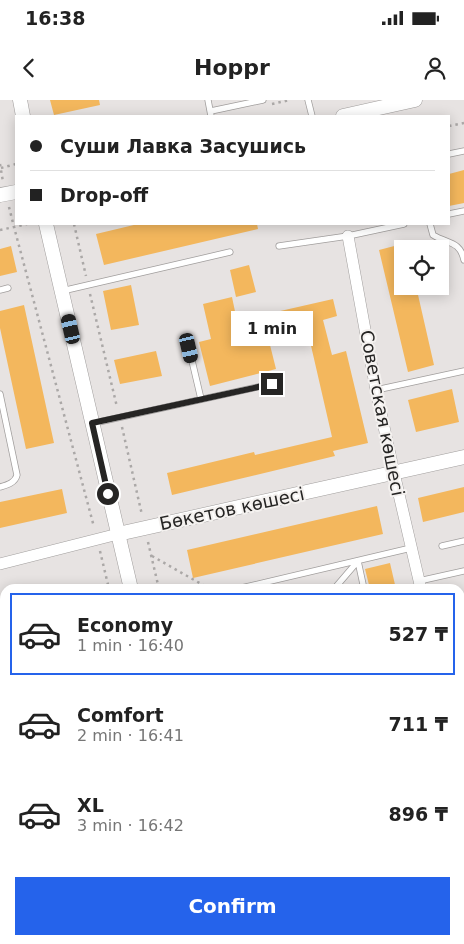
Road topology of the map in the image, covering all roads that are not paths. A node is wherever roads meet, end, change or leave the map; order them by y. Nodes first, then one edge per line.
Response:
1 (20, 100) edge
2 (208, 100) edge
3 (263, 100) edge
4 (308, 100) edge
5 (415, 100) edge
6 (211, 114) edge
7 (23, 115) edge
8 (312, 115) edge
9 (348, 115) edge
10 (464, 151) edge
11 (450, 154) edge
12 (15, 192) edge
13 (0, 195) edge
14 (464, 211) edge
15 (450, 214) edge
16 (46, 225) edge
17 (399, 225) edge
18 (430, 225) edge
19 (348, 236) junction
20 (279, 246) dead end
21 (230, 252) dead end
22 (464, 260) edge
23 (8, 288) dead end
24 (0, 290) edge
25 (62, 291) junction
26 (189, 348) dead end
27 (464, 371) edge
28 (272, 384) dead end
29 (376, 390) junction
30 (0, 394) edge
31 (201, 399) junction
32 (92, 423) junction
33 (464, 456) edge
34 (394, 473) junction
35 (0, 486) edge
36 (118, 534) junction
37 (464, 541) edge
38 (442, 546) dead end
39 (411, 548) junction
40 (358, 560) junction
41 (0, 564) edge
42 (464, 571) edge
43 (129, 584) edge
44 (258, 584) edge
45 (338, 584) edge
46 (363, 584) edge
47 (420, 584) edge
48 (423, 584) edge

1 - 7 street
2 - 6 lane
3 - 6 lane
4 - 8 lane
5 - 9 street
10 - 11 lane
12 - 13 street
14 - 15 lane
16 - 25 street
17 - 19 lane
18 - 22 lane
19 - 20 lane
19 - 29 street, Советская көшесі
21 - 25 lane
23 - 24 lane
25 - 32 street
26 - 31 lane
27 - 29 lane
28 - 31 lane
29 - 34 street, Советская көшесі
30 - 35 lane
31 - 32 lane
32 - 36 street
33 - 34 street, Бөкетов көшесі
34 - 36 street, Бөкетов көшесі
34 - 39 street, Советская көшесі
36 - 41 street, Бөкетов көшесі
36 - 43 street
37 - 38 lane
39 - 40 lane
39 - 47 street, Советская көшесі
40 - 44 lane
40 - 45 lane
40 - 46 lane
42 - 48 lane

